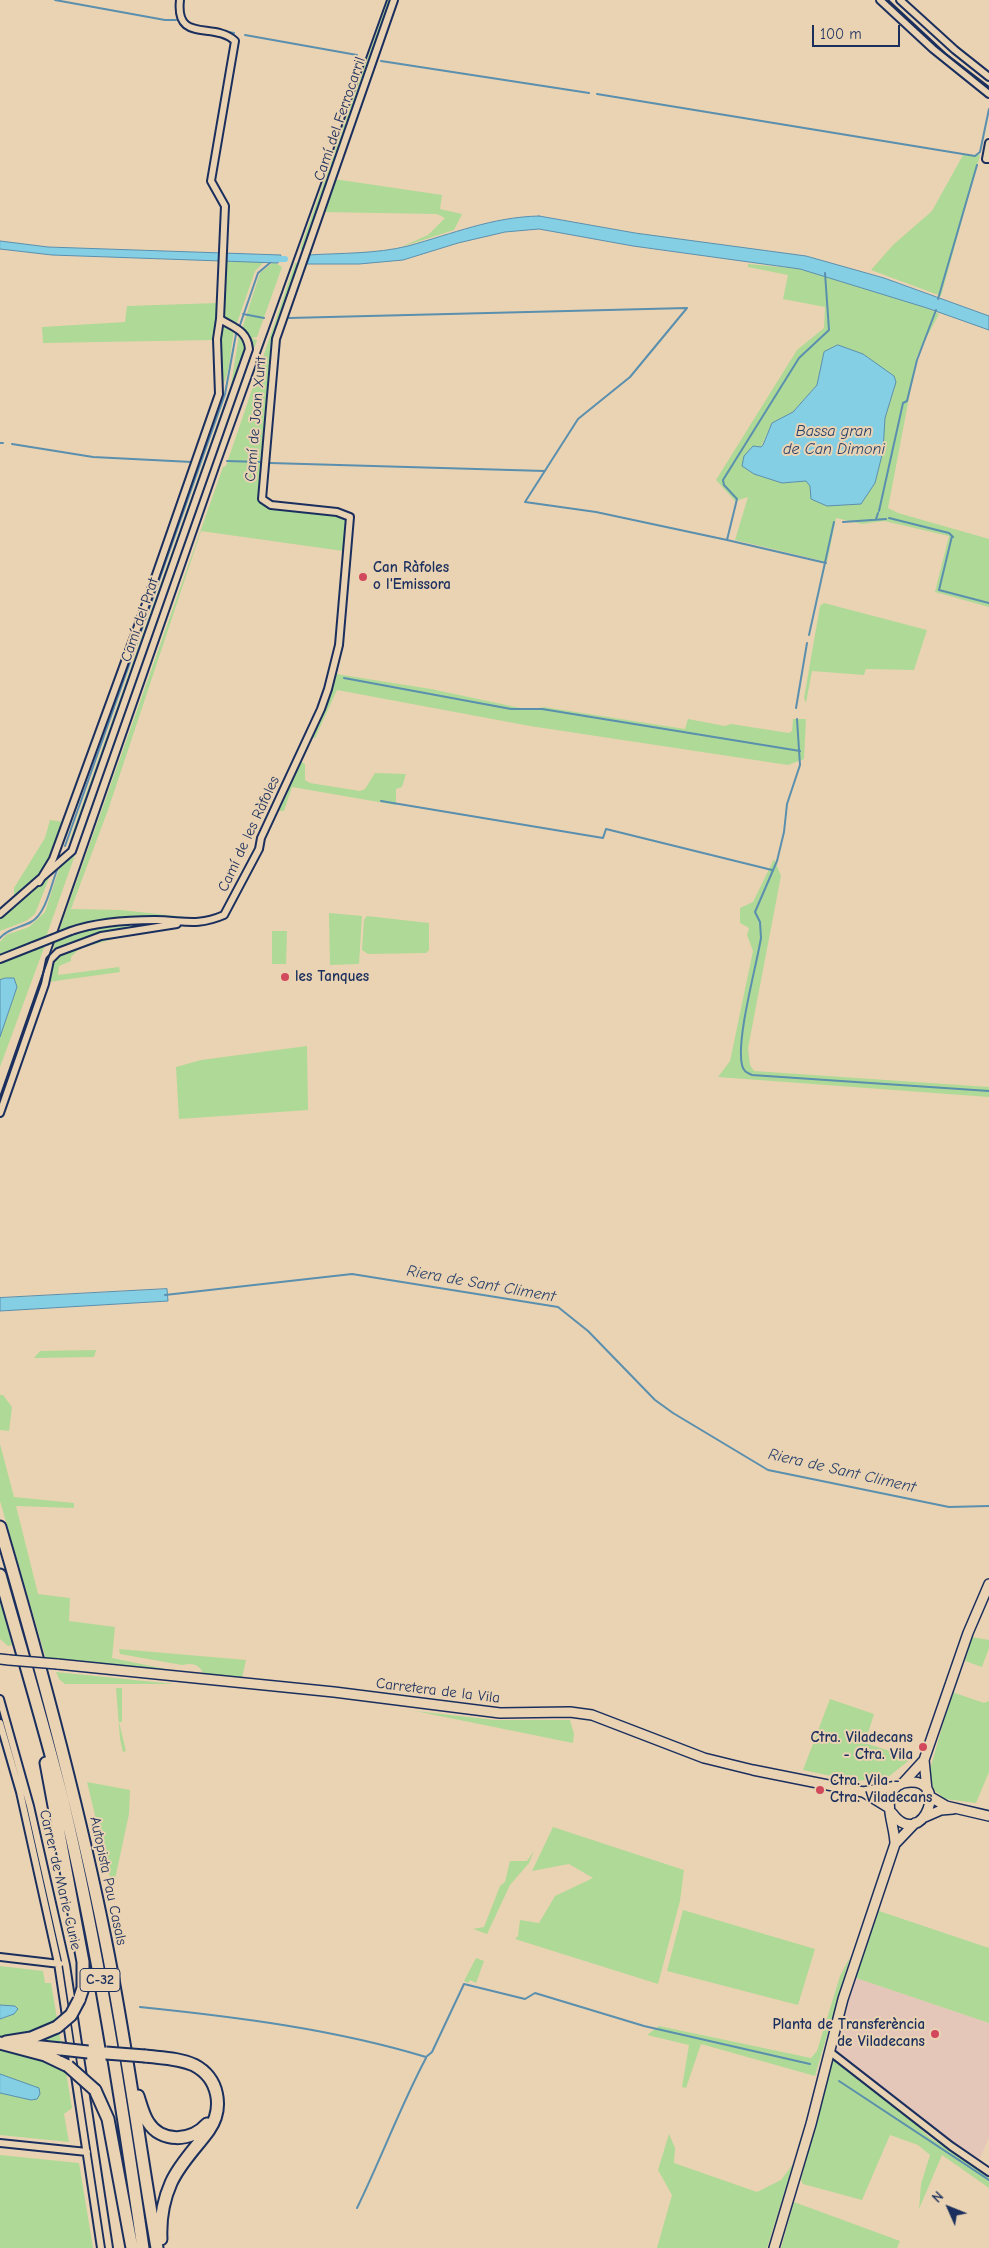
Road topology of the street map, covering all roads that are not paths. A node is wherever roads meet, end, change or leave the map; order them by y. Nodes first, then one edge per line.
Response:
1 (180, 0) edge
2 (394, 0) edge
3 (880, 0) edge
4 (900, 0) edge
5 (989, 77) edge
6 (989, 94) edge
7 (989, 143) edge
8 (989, 159) edge
9 (308, 246) joint
10 (220, 319) junction
11 (339, 645) joint
12 (39, 882) junction
13 (0, 914) edge
14 (181, 923) junction
15 (0, 959) edge
16 (0, 1113) edge
17 (0, 1527) edge
18 (0, 1575) edge
19 (989, 1584) edge
20 (4, 1659) edge
21 (0, 1699) edge
22 (40, 1716) junction
23 (0, 1723) edge
24 (924, 1760) junction
25 (900, 1784) junction
26 (863, 1792) junction
27 (928, 1793) junction
28 (956, 1809) junction
29 (890, 1810) junction
30 (989, 1816) edge
31 (925, 1817) junction
32 (915, 1823) junction
33 (895, 1844) junction
34 (0, 1958) edge
35 (58, 1963) junction
36 (66, 1965) junction
37 (0, 2043) edge
38 (829, 2051) junction
39 (128, 2064) junction
40 (217, 2097) junction
41 (0, 2143) edge
42 (87, 2152) junction
43 (989, 2172) edge
44 (101, 2248) edge
45 (109, 2248) edge
46 (132, 2248) edge
47 (142, 2248) edge
48 (159, 2248) edge
49 (774, 2248) edge

1 - 10 street
2 - 9 street, Camí del Ferrocarril
3 - 6 street
4 - 5 street
7 - 8 street
9 - 11 street, Camí de Joan Xurit
10 - 12 street
10 - 12 street, Camí del Prat
11 - 14 street, Camí de les Ràfoles
12 - 13 street, Camí del Prat
14 - 15 street, Camí de les Ràfoles, bridge
14 - 16 street
17 - 39 highway, Autopista Pau Casals / C-32
18 - 22 highway, Autopista Pau Casals / C-32
19 - 24 main road
20 - 26 main road, Carretera de la Vila, bridge
21 - 36 street, Carrer de Marie Curie
22 - 37 highway, bridge
22 - 47 highway, Autopista Pau Casals / C-32
23 - 35 street, Carrer de Marie Curie
24 - 25 main road
24 - 27 main road
25 - 26 main road
25 - 27 main road
25 - 29 main road
26 - 29 main road
27 - 28 main road
27 - 31 main road
28 - 30 main road
28 - 31 main road
29 - 32 main road
29 - 33 main road
31 - 32 main road
32 - 33 main road
33 - 38 main road
34 - 35 street
35 - 36 street
35 - 42 street, Carrer de Marie Curie
36 - 45 street, Carrer de Marie Curie
37 - 40 highway, bridge
37 - 46 highway, bridge
38 - 43 street
38 - 49 main road
39 - 40 highway
39 - 48 highway, Autopista Pau Casals / C-32
40 - 48 highway
41 - 42 street
42 - 44 street, Carrer de Marie Curie

